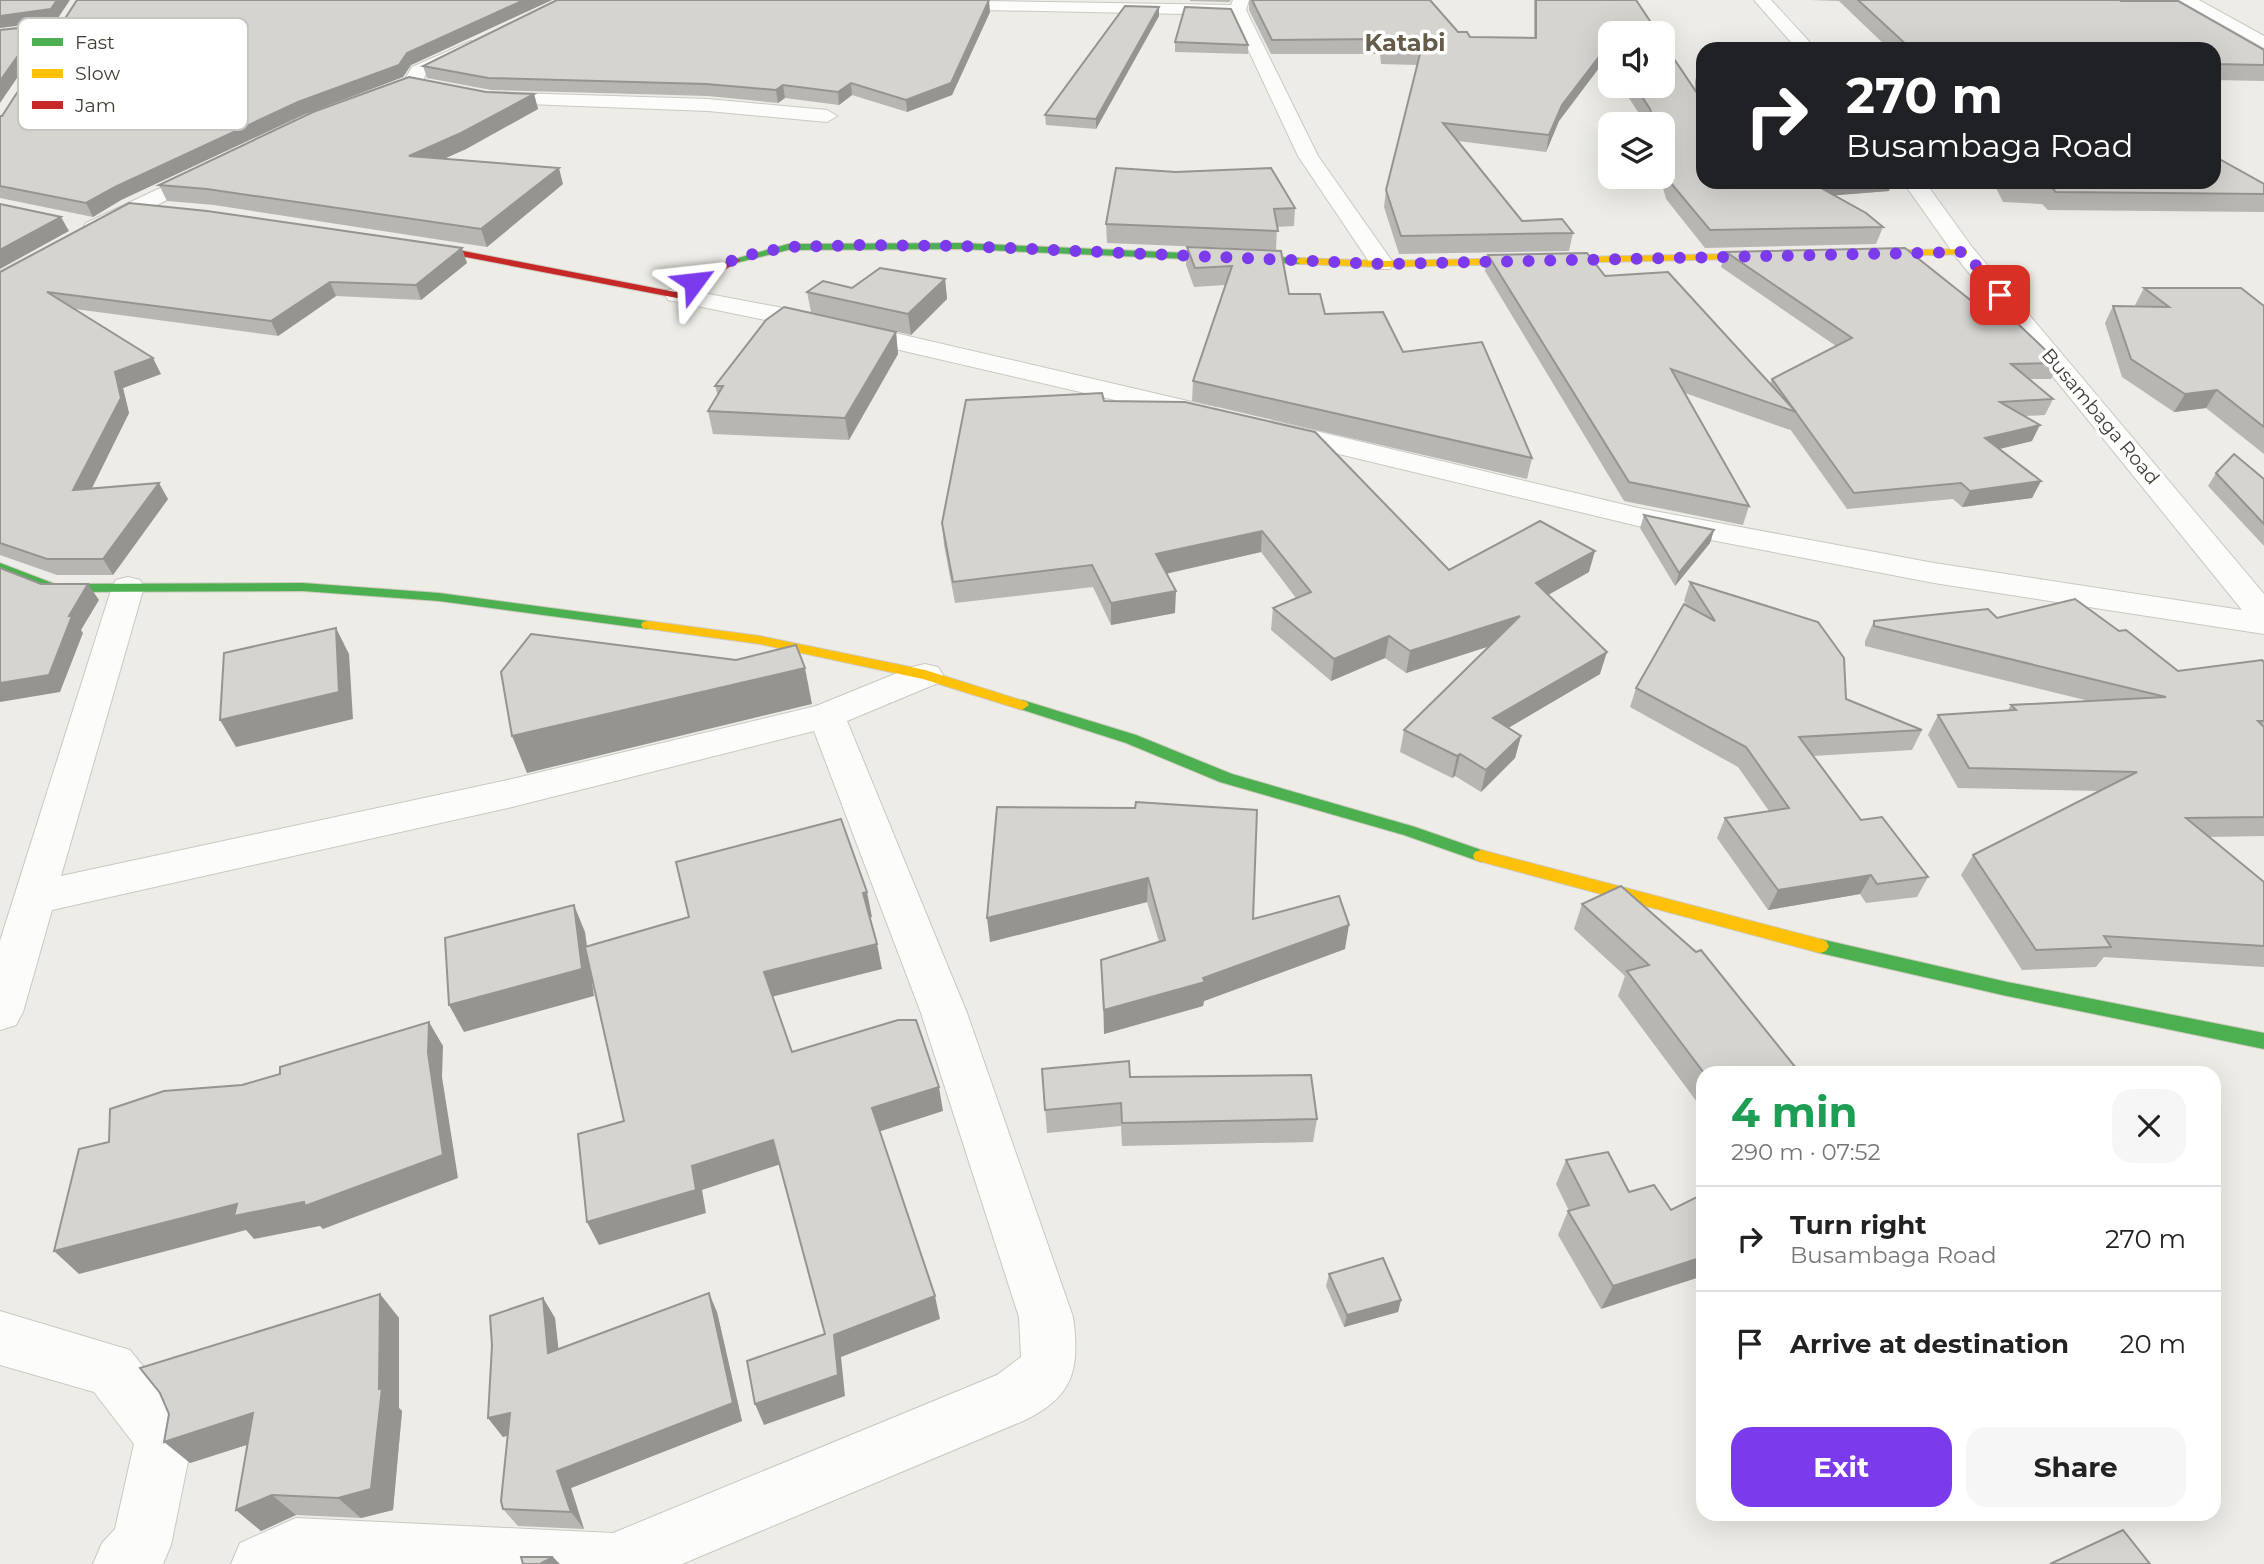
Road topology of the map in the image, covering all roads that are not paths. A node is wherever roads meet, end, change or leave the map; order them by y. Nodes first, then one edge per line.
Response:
1 (1762, 0) edge
2 (2187, 0) edge
3 (927, 4) edge
4 (1040, 4) edge
5 (1240, 5) edge
6 (75, 9) edge
7 (70, 18) edge
8 (18, 34) edge
9 (0, 36) edge
10 (495, 37) edge
11 (1801, 42) edge
12 (2264, 43) edge
13 (465, 94) edge
14 (349, 107) edge
15 (827, 116) dead end
16 (223, 163) edge
17 (1919, 189) edge
18 (130, 208) junction
19 (166, 211) edge
20 (73, 231) edge
21 (397, 241) edge
22 (1965, 252) junction
23 (1840, 255) edge
24 (1798, 256) edge
25 (1382, 264) junction
26 (677, 295) junction
27 (0, 567) edge
28 (128, 587) junction
29 (2264, 616) edge
30 (2264, 624) edge
31 (925, 675) junction
32 (826, 716) junction
33 (34, 898) junction
34 (0, 1012) edge
35 (2264, 1041) edge
36 (0, 1338) edge
37 (123, 1564) edge
38 (261, 1564) edge

1 - 11 street
2 - 12 street
3 - 4 street
4 - 5 street
5 - 25 street
6 - 7 street
8 - 9 street
10 - 14 street
13 - 15 street
16 - 18 street
17 - 22 street, Busambaga Road
18 - 19 street
18 - 20 street
21 - 26 street
22 - 23 street
22 - 29 street, Busambaga Road
24 - 25 street
25 - 26 street
26 - 30 street
27 - 28 street
28 - 31 street
28 - 33 street
31 - 32 street
31 - 35 street
32 - 33 street
32 - 38 street
33 - 34 street
36 - 37 street

